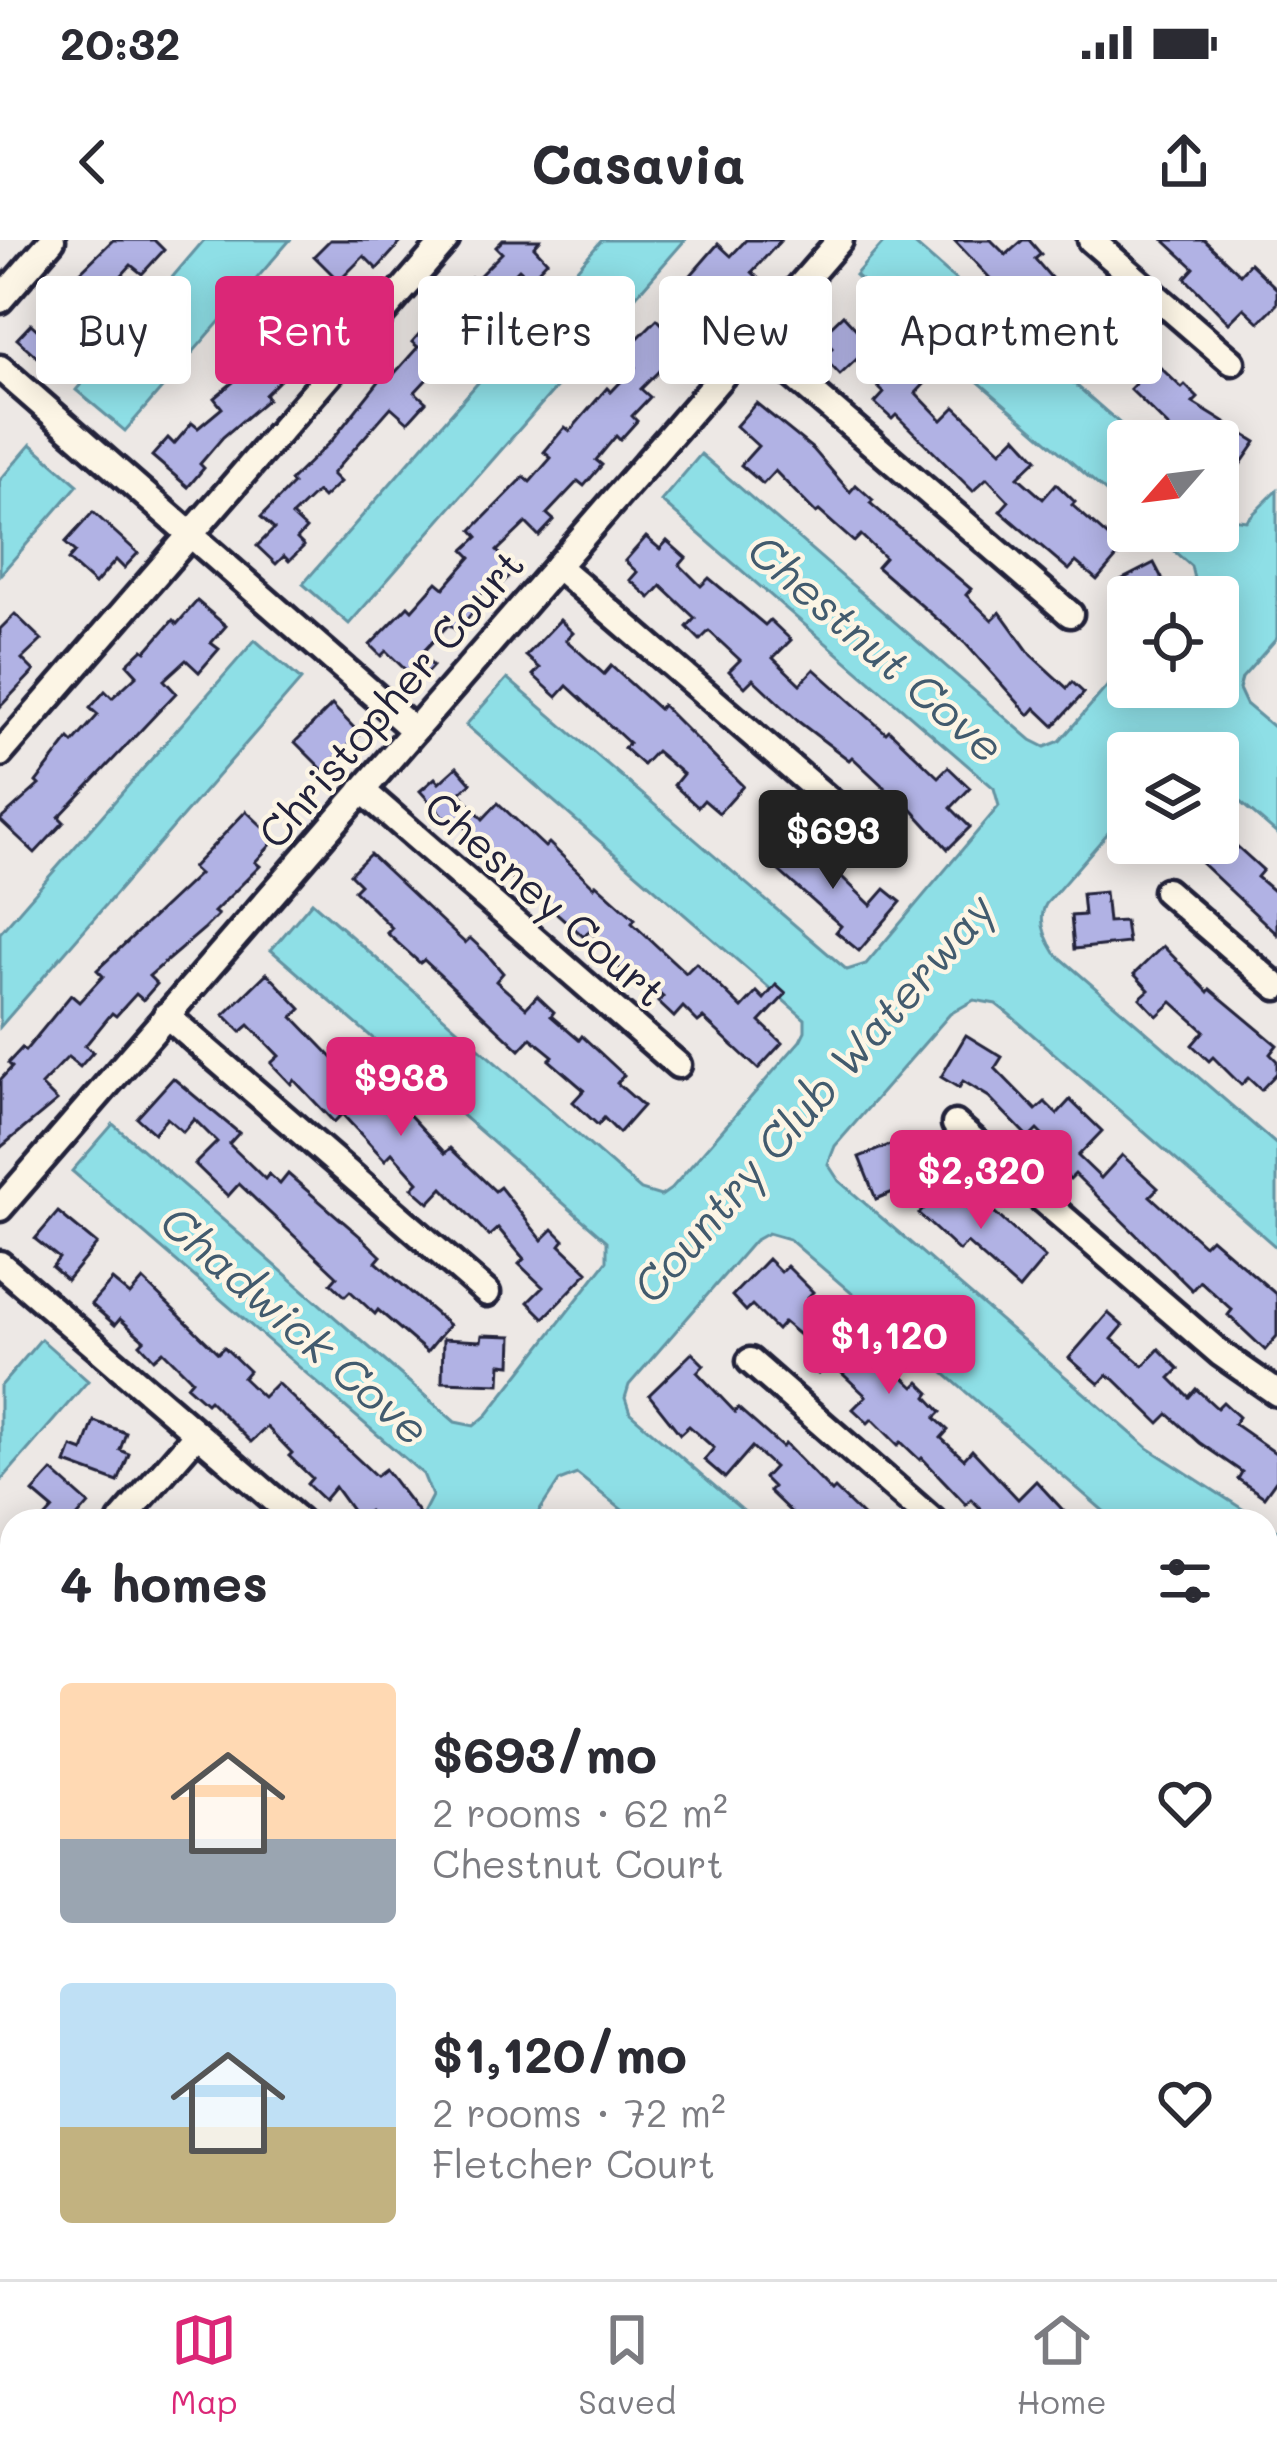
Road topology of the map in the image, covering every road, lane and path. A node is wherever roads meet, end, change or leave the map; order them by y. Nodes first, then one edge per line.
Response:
1 (52, 240) edge
2 (446, 240) edge
3 (840, 240) edge
4 (1090, 240) edge
5 (809, 276) edge
6 (0, 300) edge
7 (1232, 362) dead end
8 (0, 368) edge
9 (716, 384) edge
10 (803, 384) edge
11 (191, 534) junction
12 (557, 566) junction
13 (1070, 614) dead end
14 (414, 730) junction
15 (0, 754) edge
16 (362, 790) junction
17 (873, 838) dead end
18 (1166, 890) dead end
19 (1277, 988) edge
20 (166, 1015) junction
21 (678, 1065) dead end
22 (955, 1124) dead end
23 (0, 1208) edge
24 (0, 1264) edge
25 (487, 1293) dead end
26 (749, 1361) dead end
27 (1277, 1393) edge
28 (196, 1435) junction
29 (131, 1509) edge
30 (284, 1509) edge
31 (919, 1509) edge

1 - 6 street
2 - 11 street
3 - 5 street, Christopher Court
4 - 7 street
8 - 11 street
9 - 12 street, Christopher Court
10 - 13 street
11 - 14 street
11 - 15 street
12 - 14 street, Christopher Court
12 - 17 street
14 - 16 street, Christopher Court
16 - 20 street, Christopher Court
16 - 21 street, Chesney Court
18 - 19 street
20 - 23 street, Christopher Court
20 - 25 street
22 - 27 street
24 - 28 street
26 - 31 street
28 - 29 street
28 - 30 street

